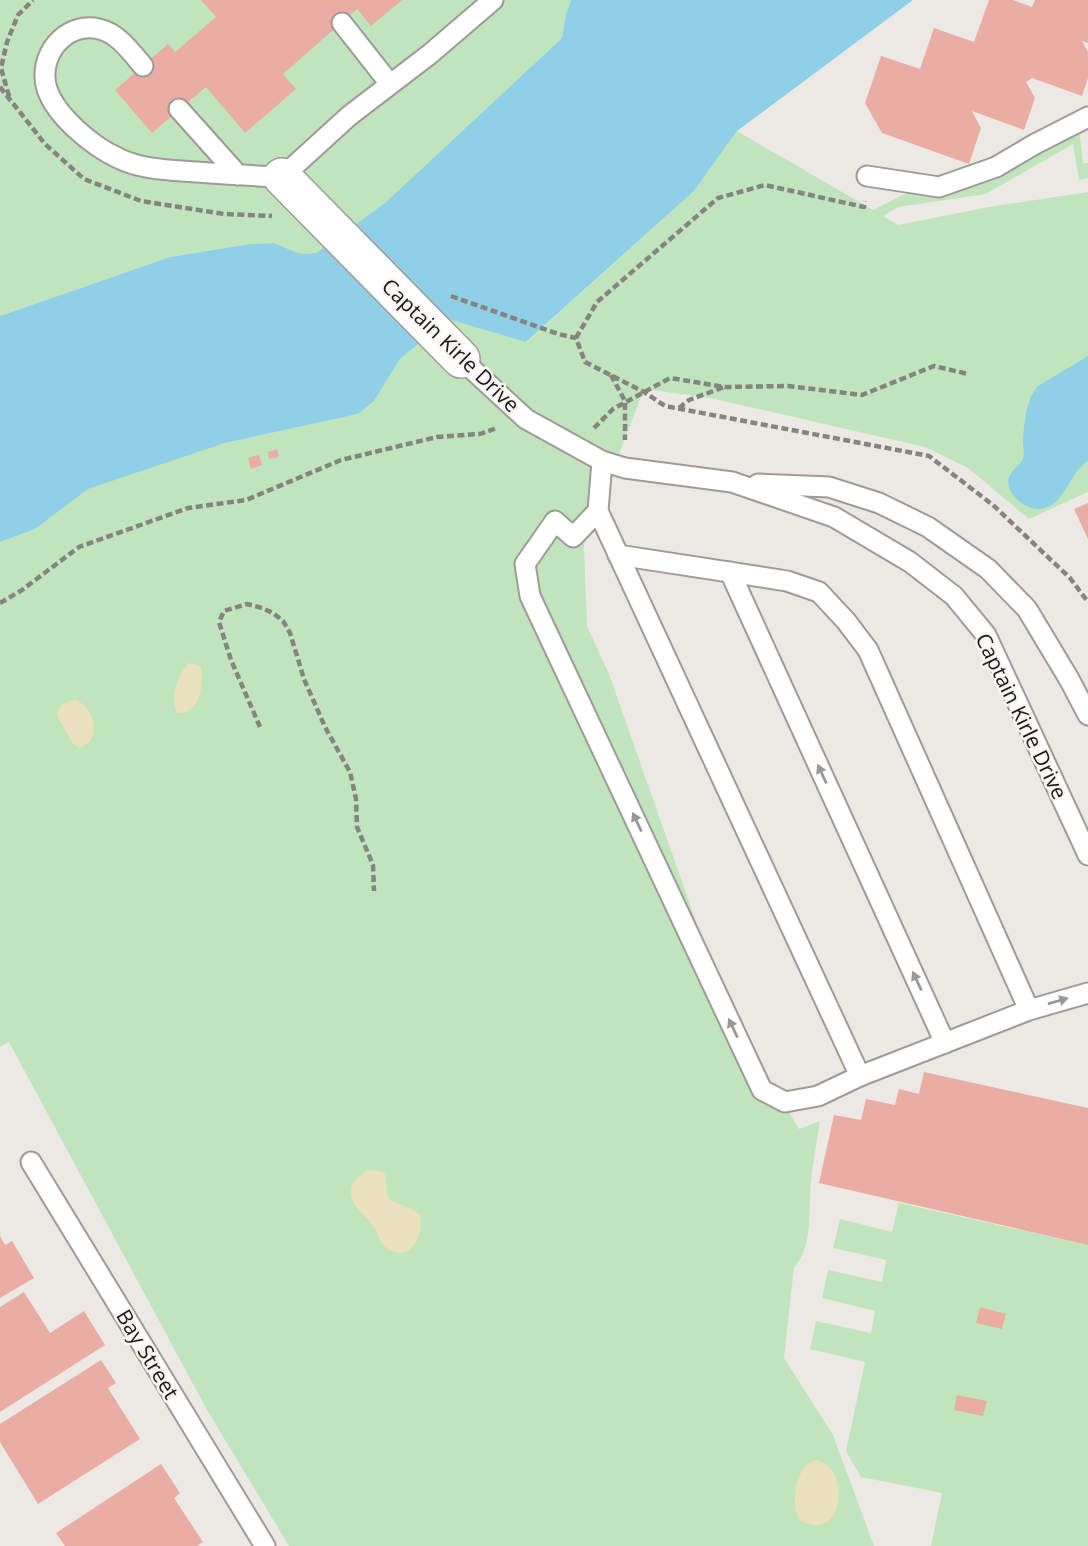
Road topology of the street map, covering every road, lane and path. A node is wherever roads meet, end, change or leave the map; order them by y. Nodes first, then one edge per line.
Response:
1 (33, 0) edge
2 (493, 0) edge
3 (342, 23) dead end
4 (143, 66) dead end
5 (390, 84) junction
6 (10, 100) dead end
7 (179, 109) dead end
8 (1088, 117) edge
9 (238, 175) junction
10 (867, 176) joint
11 (293, 187) junction
12 (441, 288) dead end
13 (576, 338) junction
14 (461, 359) joint
15 (611, 374) junction
16 (968, 374) dead end
17 (725, 387) junction
18 (644, 392) junction
19 (625, 401) junction
20 (678, 408) junction
21 (526, 419) junction
22 (576, 448) junction
23 (602, 461) junction
24 (625, 468) junction
25 (732, 482) junction
26 (598, 511) junction
27 (618, 555) junction
28 (730, 572) junction
29 (1088, 602) edge
30 (0, 603) edge
31 (1088, 715) edge
32 (260, 727) dead end
33 (1088, 855) edge
34 (374, 891) dead end
35 (1088, 993) edge
36 (1029, 1010) junction
37 (946, 1043) junction
38 (860, 1076) junction
39 (31, 1162) dead end
40 (265, 1546) edge

1 - 6 path
2 - 5 lane
3 - 5 lane
4 - 9 lane
5 - 11 lane
7 - 9 lane
8 - 10 lane
9 - 11 lane
10 - 13 path
11 - 14 street, Captain Kirle Drive
12 - 13 path
13 - 15 path
14 - 21 lane, Captain Kirle Drive
15 - 18 path
15 - 19 path
16 - 17 path
17 - 18 path
17 - 20 path
18 - 19 path
18 - 20 path
19 - 22 path
19 - 24 path
20 - 29 path
21 - 22 lane, Captain Kirle Drive
21 - 30 path
22 - 23 lane, Captain Kirle Drive
23 - 24 lane, Captain Kirle Drive
23 - 26 lane
24 - 25 lane, Captain Kirle Drive
25 - 31 lane
25 - 33 lane, Captain Kirle Drive
26 - 27 lane
38 -> 26 lane
27 - 28 lane
27 - 38 lane
28 - 36 lane
37 -> 28 lane
32 - 34 path
36 -> 35 lane
36 - 37 lane
37 - 38 lane
39 - 40 lane, Bay Street

